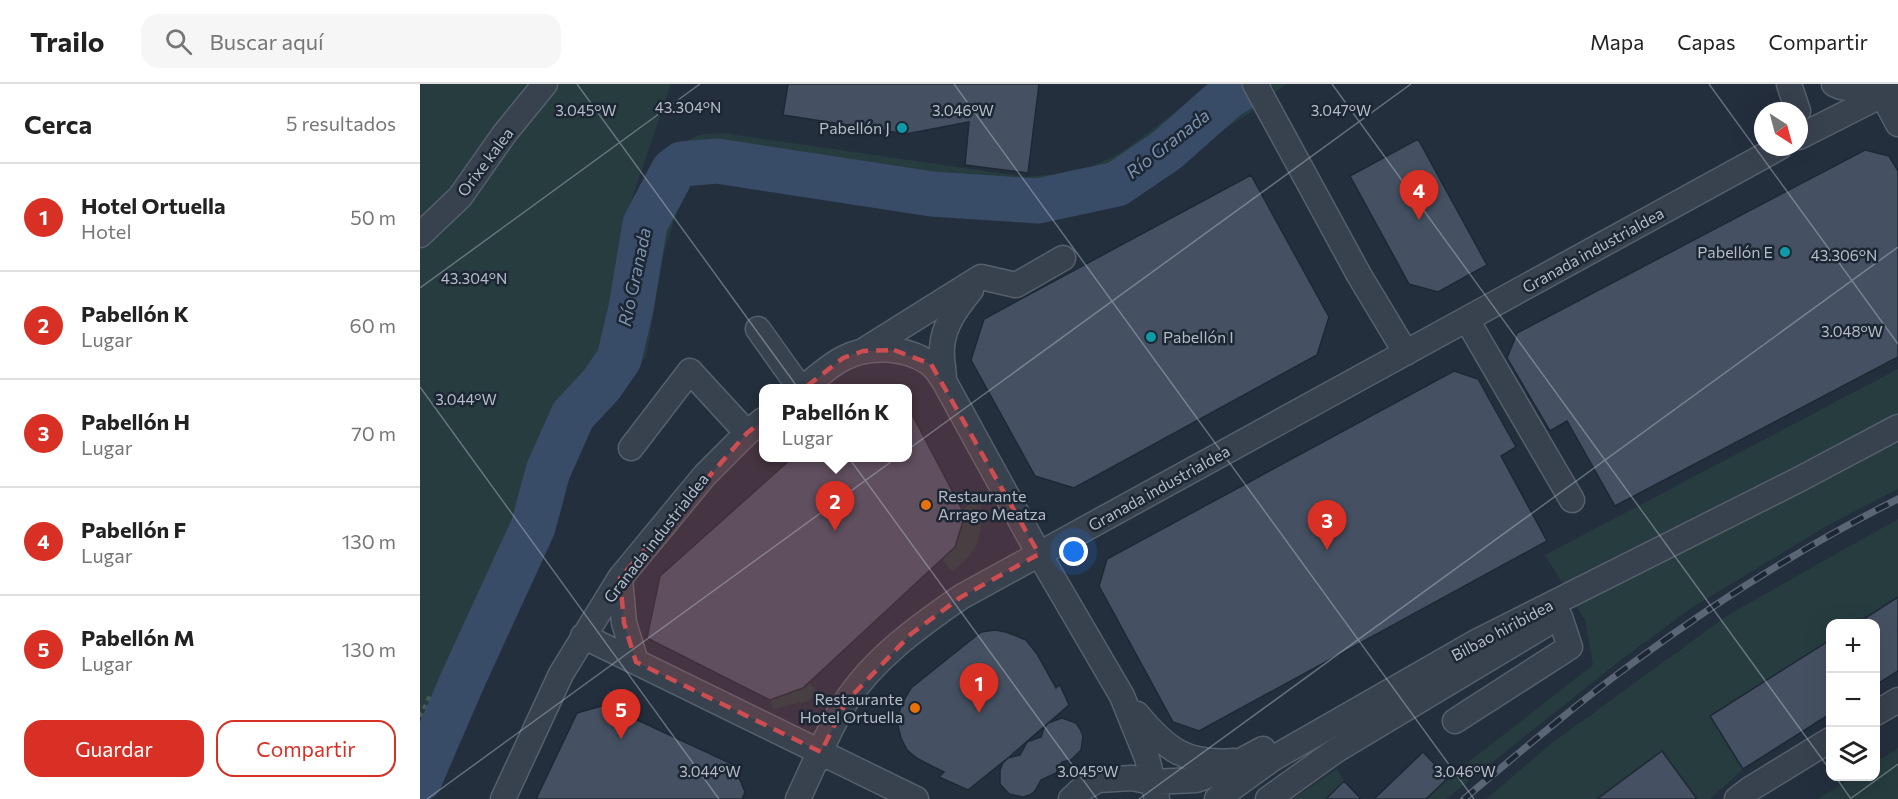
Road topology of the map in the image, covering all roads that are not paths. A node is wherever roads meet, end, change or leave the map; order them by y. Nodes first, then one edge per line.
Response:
1 (544, 84) edge
2 (1255, 84) edge
3 (1789, 84) edge
4 (1834, 84) edge
5 (1890, 91) edge
6 (1795, 102) edge
7 (1808, 120) edge
8 (1898, 124) edge
9 (1764, 156) edge
10 (420, 235) edge
11 (1063, 258) dead end
12 (981, 277) junction
13 (1467, 320) junction
14 (758, 329) dead end
15 (863, 351) junction
16 (1406, 353) junction
17 (945, 381) junction
18 (798, 384) edge
19 (807, 384) edge
20 (755, 426) edge
21 (1898, 427) edge
22 (631, 448) dead end
23 (1798, 480) junction
24 (1572, 500) dead end
25 (1039, 554) junction
26 (620, 578) junction
27 (1560, 617) junction
28 (583, 636) junction
29 (1478, 641) junction
30 (636, 662) junction
31 (1122, 696) junction
32 (1898, 700) edge
33 (1880, 710) edge
34 (1455, 722) dead end
35 (1826, 742) edge
36 (1335, 751) junction
37 (821, 752) junction
38 (1245, 760) junction
39 (1154, 791) edge
40 (503, 799) edge
41 (798, 799) edge
42 (916, 799) edge
43 (1071, 799) edge
44 (1217, 799) edge
45 (1248, 799) edge
46 (1268, 799) edge
47 (1737, 799) edge

1 - 10 street, Orixe kalea
2 - 16 street
3 - 6 street
4 - 5 street
5 - 7 street
5 - 8 street
9 - 13 street, Granada industrialdea
11 - 12 street
12 - 15 street
12 - 17 street
13 - 16 street, Granada industrialdea
13 - 24 street
14 - 18 street
15 - 17 street
15 - 19 street
16 - 25 street, Granada industrialdea
17 - 25 street
20 - 22 street
20 - 26 street, Granada industrialdea
21 - 23 street, Bilbao hiribidea
23 - 27 street, Bilbao hiribidea
23 - 29 street, Bilbao hiribidea
25 - 31 street
25 - 37 street, Granada industrialdea
26 - 28 street, Granada industrialdea
26 - 30 street
27 - 34 street
27 - 36 street, Bilbao hiribidea
28 - 30 street
28 - 40 street, Granada industrialdea
29 - 38 street
29 - 44 street, Bilbao hiribidea
30 - 37 street
31 - 38 street
31 - 39 street
32 - 33 street
35 - 47 street
36 - 45 street
36 - 46 street, Bilbao hiribidea
37 - 41 street, Granada industrialdea
37 - 42 street
38 - 39 street
39 - 43 street

